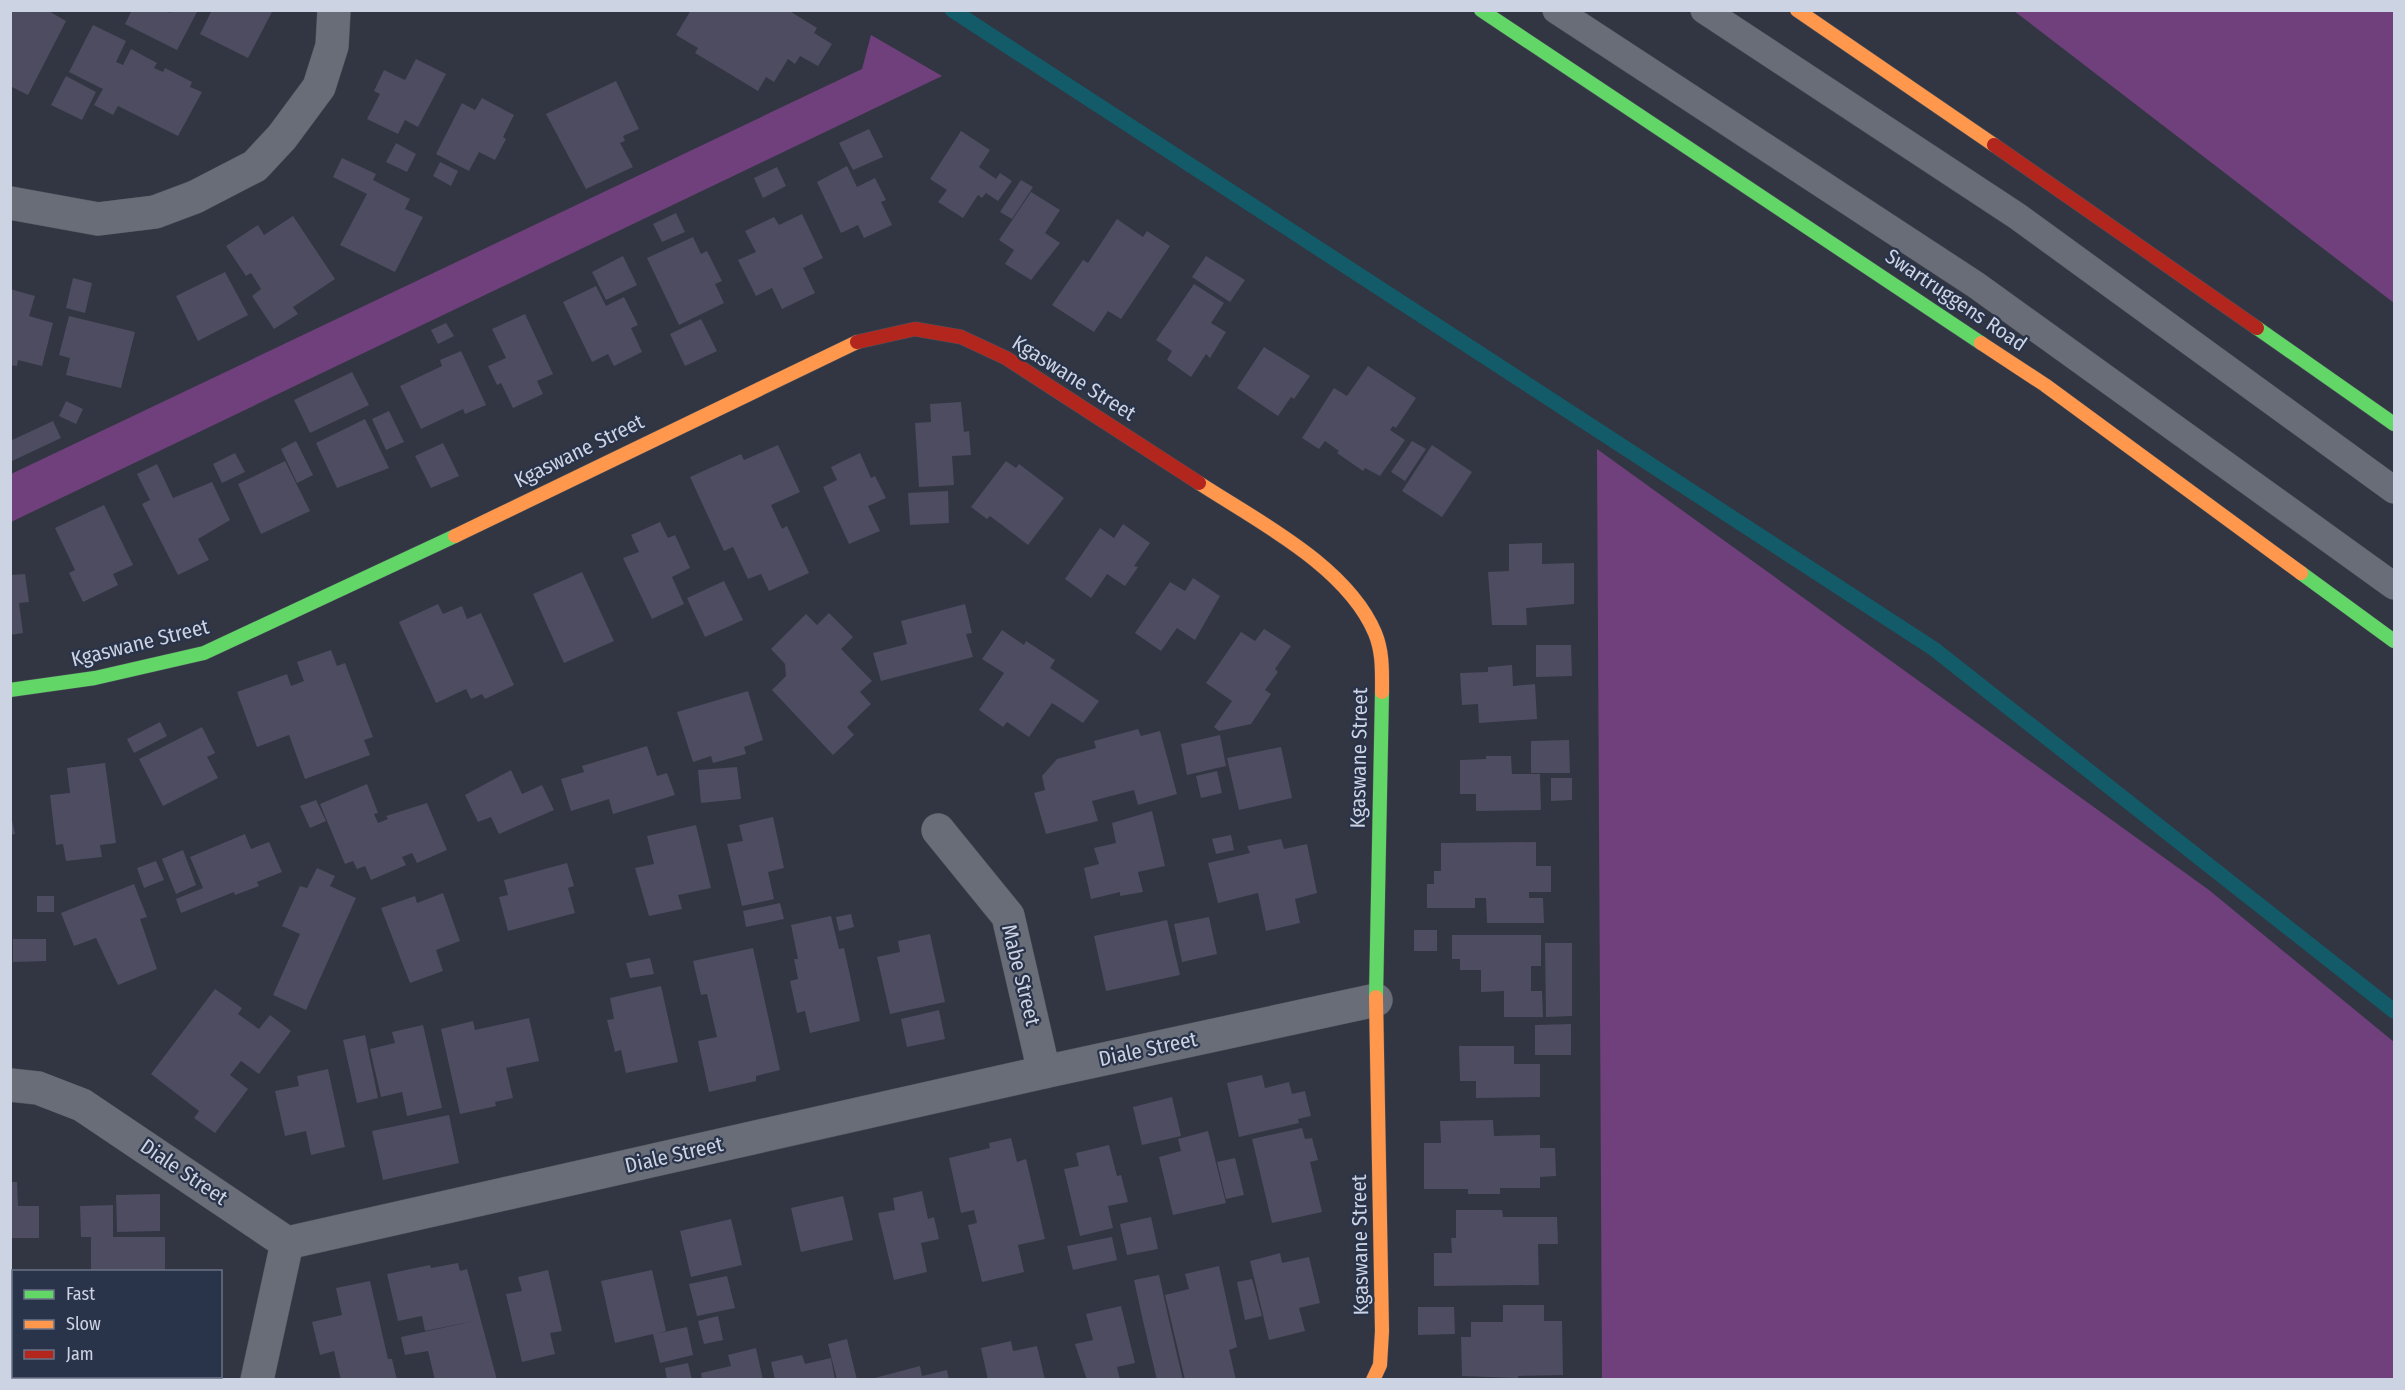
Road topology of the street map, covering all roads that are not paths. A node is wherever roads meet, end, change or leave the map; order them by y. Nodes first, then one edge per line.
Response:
1 (334, 10) edge
2 (1481, 10) edge
3 (1556, 10) edge
4 (1704, 10) edge
5 (1797, 10) edge
6 (10, 203) edge
7 (2394, 424) edge
8 (2394, 490) edge
9 (2394, 586) edge
10 (2394, 641) edge
11 (10, 690) edge
12 (938, 830) dead end
13 (1376, 1000) junction
14 (1044, 1072) junction
15 (10, 1085) edge
16 (287, 1243) junction
17 (257, 1380) edge
18 (1373, 1380) edge

1 - 6 street
2 - 10 street, Swartruggens Road
3 - 9 lane
4 - 8 lane
5 - 7 street
11 - 13 street, Kgaswane Street
12 - 14 street, Mabe Street
13 - 14 street, Diale Street
13 - 18 street, Kgaswane Street
14 - 16 street, Diale Street
15 - 16 street, Diale Street
16 - 17 street

